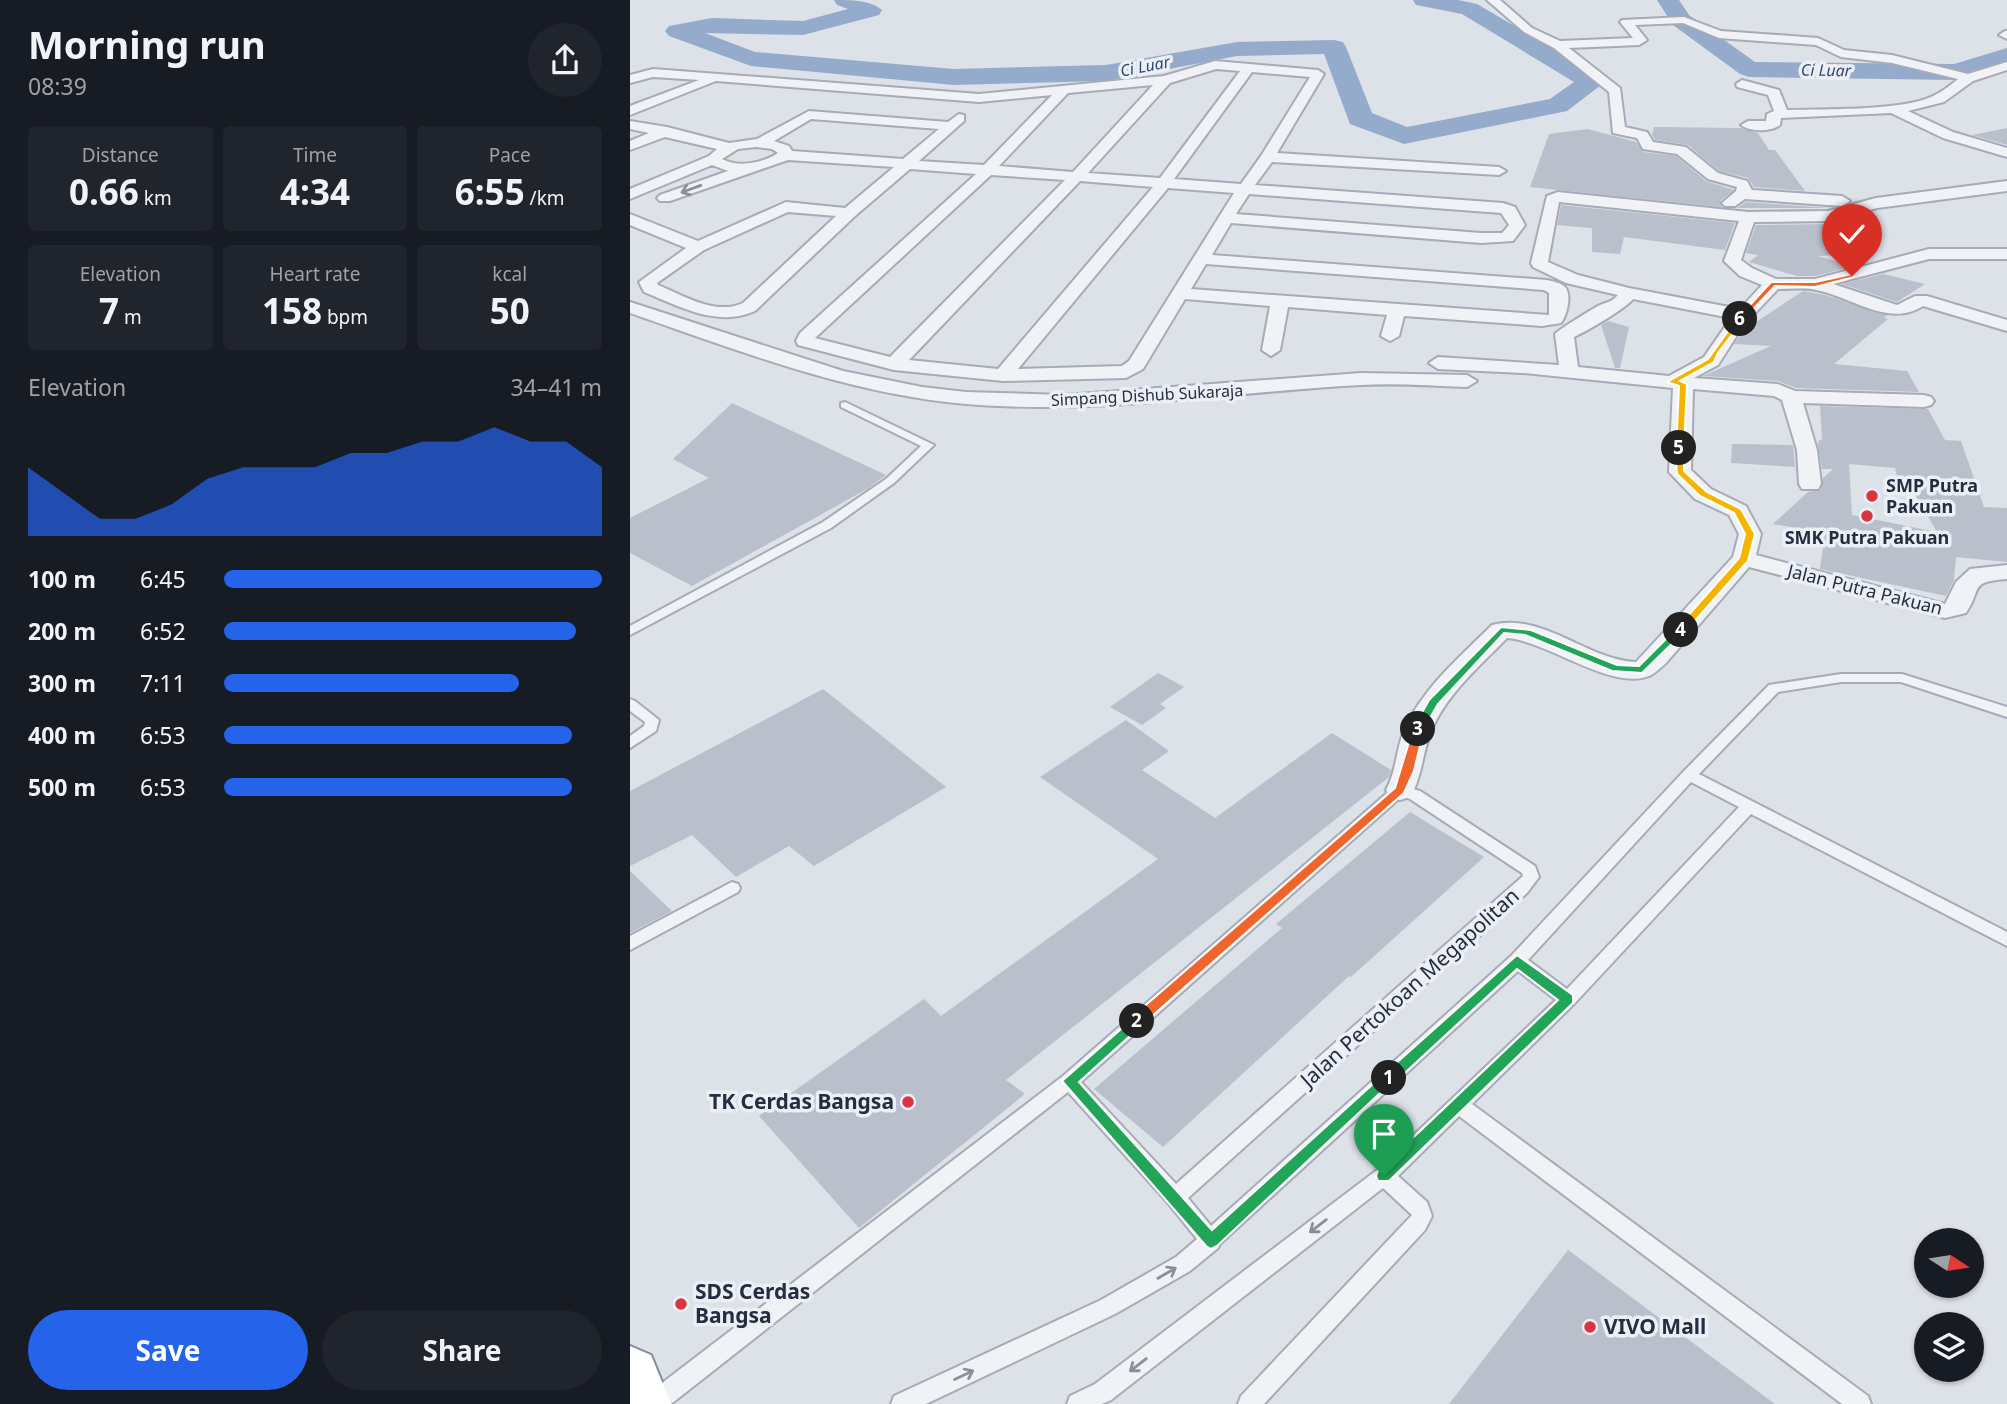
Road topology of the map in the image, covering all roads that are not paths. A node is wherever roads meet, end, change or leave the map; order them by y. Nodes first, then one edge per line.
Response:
1 (1493, 0) edge
2 (1633, 8) dead end
3 (1631, 22) junction
4 (1558, 45) junction
5 (1924, 51) dead end
6 (1892, 59) junction
7 (2007, 66) edge
8 (1249, 67) junction
9 (1965, 77) junction
10 (715, 78) junction
11 (630, 79) edge
12 (1165, 80) junction
13 (1742, 84) dead end
14 (1063, 91) junction
15 (979, 98) junction
16 (1892, 108) junction
17 (630, 111) edge
18 (1782, 114) junction
19 (630, 124) edge
20 (1748, 125) dead end
21 (951, 126) junction
22 (630, 132) edge
23 (660, 134) junction
24 (759, 144) junction
25 (630, 146) edge
26 (722, 153) junction
27 (2007, 153) edge
28 (785, 155) junction
29 (1268, 157) junction
30 (770, 163) junction
31 (1995, 164) edge
32 (752, 167) junction
33 (903, 168) junction
34 (1499, 172) dead end
35 (983, 175) junction
36 (1072, 181) junction
37 (2005, 186) edge
38 (1160, 188) junction
39 (1242, 193) junction
40 (630, 194) edge
41 (1742, 194) junction
42 (1876, 203) junction
43 (630, 210) edge
44 (1718, 213) junction
45 (849, 214) junction
46 (1748, 217) junction
47 (1227, 218) junction
48 (630, 219) edge
49 (698, 247) junction
50 (2007, 254) edge
51 (1201, 259) junction
52 (1773, 284) junction
53 (1815, 284) junction
54 (1182, 293) junction
55 (1629, 293) junction
56 (1280, 302) junction
57 (630, 307) edge
58 (1397, 310) junction
59 (1744, 315) junction
60 (2007, 326) edge
61 (1390, 336) dead end
62 (1271, 350) dead end
63 (894, 364) junction
64 (1569, 369) junction
65 (1003, 375) junction
66 (1467, 381) dead end
67 (1677, 383) junction
68 (1166, 396) junction
69 (1791, 397) junction
70 (1924, 401) dead end
71 (845, 405) dead end
72 (1810, 484) dead end
73 (1744, 559) junction
74 (2007, 572) edge
75 (630, 631) edge
76 (630, 704) edge
77 (2007, 712) edge
78 (630, 743) edge
79 (1689, 775) junction
80 (1400, 790) junction
81 (1748, 807) junction
82 (732, 888) dead end
83 (2007, 940) edge
84 (630, 944) edge
85 (1517, 961) junction
86 (1568, 999) junction
87 (1069, 1081) junction
88 (1459, 1105) junction
89 (1384, 1176) junction
90 (1175, 1197) junction
91 (1211, 1241) junction
92 (630, 1376) edge
93 (1106, 1398) edge
94 (641, 1404) edge
95 (653, 1404) edge
96 (902, 1404) edge
97 (1078, 1404) edge
98 (1250, 1404) edge
99 (1860, 1404) edge

1 - 4 street
2 - 3 street
3 - 4 street
3 - 6 street
4 - 41 street
5 - 6 street
6 - 9 street
7 - 9 street
8 - 12 street
8 - 29 street
8 - 38 street
9 - 16 street
10 - 11 street
10 - 15 street
10 - 17 street
12 - 14 street
12 - 36 street
13 - 18 street
14 - 15 street
14 - 35 street
15 - 21 street
16 - 18 street
16 - 27 street
18 - 20 street
19 - 23 street
21 - 24 street
21 - 33 street
22 - 23 street
23 - 25 street
23 - 26 street
24 - 26 street
24 - 28 street
26 - 32 street
26 - 40 street
28 - 30 street
28 - 33 street
29 - 34 street
29 - 39 street
30 - 32 street
30 - 33 street
31 - 37 street
32 -> 43 street
33 - 35 street
33 - 45 street
35 - 36 street
35 - 63 street
36 - 38 street
36 - 63 street
37 - 42 street
38 - 39 street
38 - 65 street
39 - 47 street
39 - 47 street
41 - 42 street
41 - 44 street
42 - 46 street
44 - 46 street
44 - 55 street
45 - 49 street
45 - 49 street
46 - 52 street
47 - 51 street
48 - 49 street
50 - 53 street
51 - 54 street
51 - 58 street
52 - 53 street
52 - 59 street
53 - 60 street
54 - 56 street
54 - 65 street
55 - 59 street
55 - 64 street
56 - 58 street
56 - 62 street
57 - 68 street, Simpang Dishub Sukaraja
58 - 61 street
59 - 67 street
63 - 65 street
64 - 67 street
64 - 68 street
66 - 68 street, Simpang Dishub Sukaraja
67 - 69 street
67 - 73 street
69 - 70 street
69 - 72 street
71 - 75 lane
73 - 74 street, Jalan Putra Pakuan
73 - 80 street
76 - 78 lane
77 - 79 lane
79 - 81 lane
79 - 85 lane
80 - 87 lane
80 - 90 lane, Jalan Pertokoan Megapolitan
81 - 83 lane
81 - 86 lane
82 - 84 lane
85 - 86 lane
85 - 91 lane
86 - 88 lane
87 - 90 lane
87 - 95 lane
88 - 89 lane
88 - 99 lane
89 -> 93 lane
89 - 98 lane
90 - 91 lane
96 -> 91 lane
92 - 94 highway
93 - 97 lane

